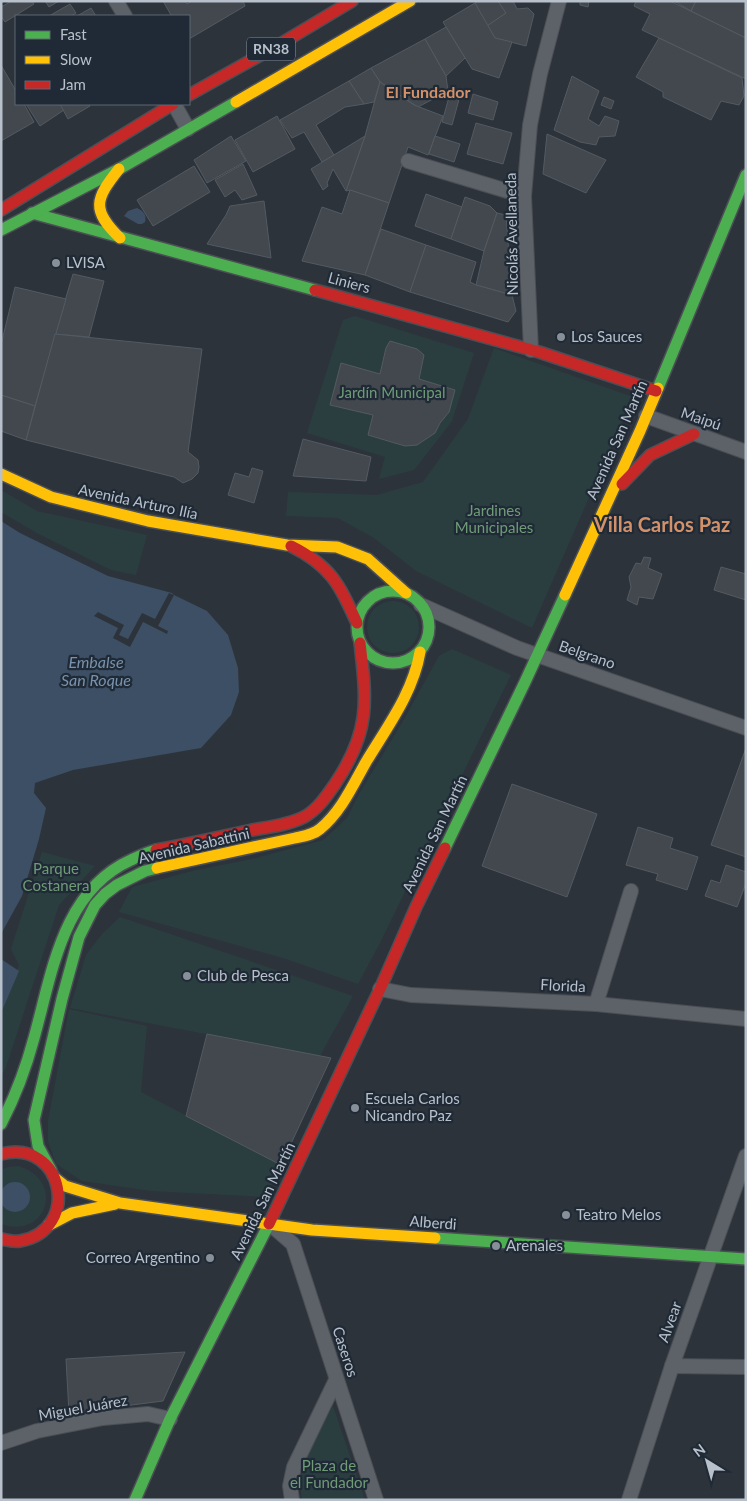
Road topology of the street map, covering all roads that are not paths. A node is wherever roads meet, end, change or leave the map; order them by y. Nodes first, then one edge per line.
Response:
1 (116, 1) edge
2 (352, 1) edge
3 (410, 1) edge
4 (559, 1) edge
5 (124, 15) edge
6 (319, 41) dead end
7 (296, 67) junction
8 (190, 94) edge
9 (171, 105) edge
10 (174, 105) edge
11 (188, 129) junction
12 (106, 144) junction
13 (408, 161) dead end
14 (121, 168) junction
15 (746, 175) edge
16 (28, 180) dead end
17 (524, 196) junction
18 (1, 210) edge
19 (32, 213) junction
20 (47, 218) junction
21 (34, 226) dead end
22 (1, 230) edge
23 (120, 238) junction
24 (531, 350) junction
25 (656, 391) junction
26 (646, 416) junction
27 (694, 434) junction
28 (746, 452) edge
29 (1, 474) edge
30 (607, 501) junction
31 (287, 544) junction
32 (406, 593) junction
33 (422, 605) junction
34 (357, 623) junction
35 (360, 643) junction
36 (420, 652) junction
37 (537, 655) junction
38 (746, 728) edge
39 (631, 891) dead end
40 (380, 989) junction
41 (596, 1004) junction
42 (746, 1019) edge
43 (1, 1124) edge
44 (1, 1154) edge
45 (746, 1156) edge
46 (53, 1174) junction
47 (120, 1203) junction
48 (270, 1223) junction
49 (49, 1225) junction
50 (32, 1238) junction
51 (1, 1239) edge
52 (6, 1252) dead end
53 (710, 1256) junction
54 (746, 1259) edge
55 (672, 1366) junction
56 (746, 1368) edge
57 (336, 1380) junction
58 (170, 1419) junction
59 (1, 1444) edge
60 (135, 1500) edge
61 (292, 1500) edge
62 (376, 1500) edge
63 (629, 1500) edge

1 - 5 street
2 - 8 main road, RN38
3 - 7 main road, RN38
4 - 17 street, Nicolás Avellaneda
6 - 7 main road
7 - 11 main road, RN38
9 - 12 main road
10 - 11 street
11 - 14 main road, RN38
12 - 16 main road
12 - 18 main road
13 - 17 street
14 - 19 main road, RN38
14 - 20 main road
14 - 23 main road
15 - 25 main road, Avenida San Martín
17 - 24 street, Nicolás Avellaneda
19 - 20 main road, Liniers
19 - 22 main road, RN38
20 - 21 main road
20 - 23 main road, Liniers
23 - 24 main road, Liniers
24 - 25 main road, Liniers
25 - 26 main road, Avenida San Martín
26 - 27 street, Maipú
26 - 30 main road, Avenida San Martín
27 - 28 street, Maipú
27 - 30 main road
29 - 31 main road, Avenida Arturo Ilía
30 - 37 main road, Avenida San Martín
31 - 32 main road
31 - 34 main road
32 - 33 main road
32 - 34 main road
33 - 36 main road
33 - 37 street, Belgrano
34 - 35 main road
35 - 36 main road
35 - 43 main road, Avenida Sabattini
36 - 46 main road, Avenida Sabattini
37 - 38 street, Belgrano
37 - 40 main road, Avenida San Martín
39 - 41 street
40 - 41 street, Florida
40 - 48 main road, Avenida San Martín
41 - 42 street, Florida
44 - 46 main road, Alberdi
45 - 53 street, Alvear
46 - 47 main road, Alberdi
46 - 49 main road
47 - 48 main road, Alberdi
47 - 49 main road, Alberdi
48 - 53 main road, Alberdi
48 - 57 street, Caseros
48 - 58 main road, Avenida San Martín
49 - 50 main road, Alberdi
50 - 51 main road
50 - 52 main road
53 - 54 main road, Alberdi
53 - 55 street, Alvear
55 - 56 street
55 - 63 street, Alvear
57 - 61 street
57 - 62 street, Caseros
58 - 59 street, Miguel Juárez
58 - 60 main road, Avenida San Martín

